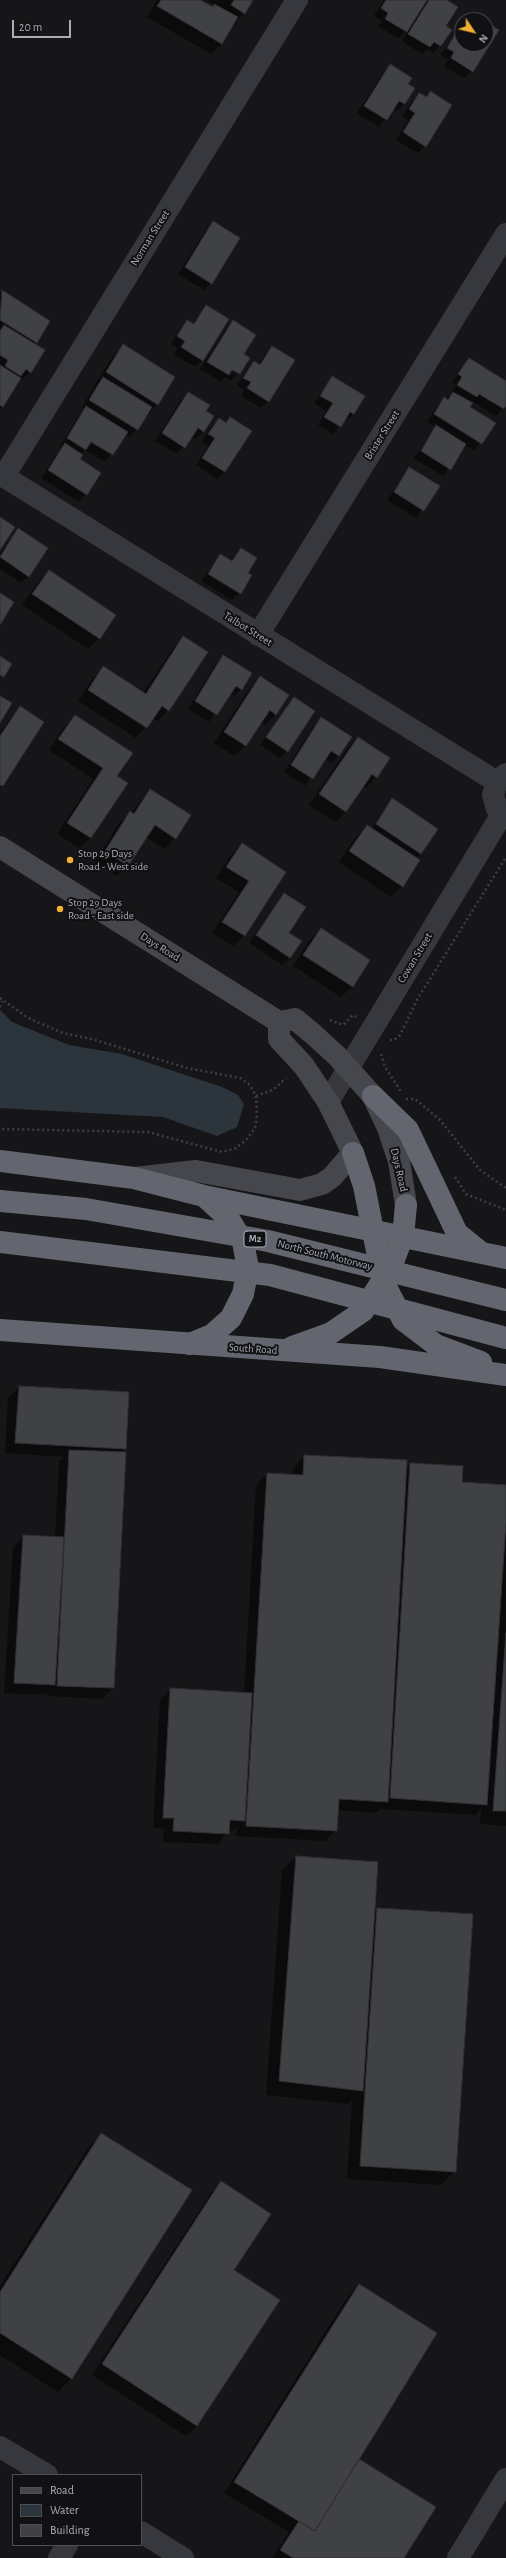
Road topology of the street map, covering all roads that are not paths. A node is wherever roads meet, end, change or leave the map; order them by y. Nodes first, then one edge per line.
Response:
1 (297, 0) edge
2 (506, 234) edge
3 (2, 475) edge
4 (258, 635) junction
5 (501, 778) edge
6 (504, 815) edge
7 (0, 847) edge
8 (279, 1022) junction
9 (348, 1068) junction
10 (373, 1096) junction
11 (328, 1102) junction
12 (353, 1153) junction
13 (0, 1160) edge
14 (134, 1178) junction
15 (204, 1196) junction
16 (0, 1201) edge
17 (406, 1206) joint
18 (373, 1230) junction
19 (403, 1236) junction
20 (0, 1242) edge
21 (479, 1251) junction
22 (506, 1258) edge
23 (383, 1281) junction
24 (506, 1300) edge
25 (0, 1330) edge
26 (506, 1338) edge
27 (189, 1344) junction
28 (506, 1373) edge
29 (0, 2447) edge
30 (45, 2474) edge
31 (506, 2480) edge
32 (142, 2533) edge
33 (66, 2546) edge
34 (59, 2558) edge
35 (183, 2558) edge
36 (458, 2558) edge

1 - 3 street, Norman Street
2 - 4 street, Brister Street
3 - 4 street, Talbot Street
4 - 5 street, Talbot Street
5 - 6 street
6 - 9 street, Cowan Street
7 - 8 street, Days Road
8 - 9 street, Days Road
8 - 11 street
9 - 10 street, Days Road
9 - 11 street, Cowan Street
10 - 17 street, Days Road
10 - 21 highway
11 - 12 street
12 - 14 street
12 - 18 highway
13 - 14 highway
14 - 15 highway
15 - 18 highway
15 - 27 highway
16 - 24 highway, North South Motorway / M2
17 - 19 highway
18 - 19 highway
18 - 23 highway
19 - 21 highway
19 - 23 highway
20 - 26 highway
21 - 22 highway
23 - 27 highway
23 - 28 highway
25 - 27 highway, South Road
27 - 28 highway, South Road
29 - 30 street
31 - 36 street
32 - 35 street
33 - 34 street

